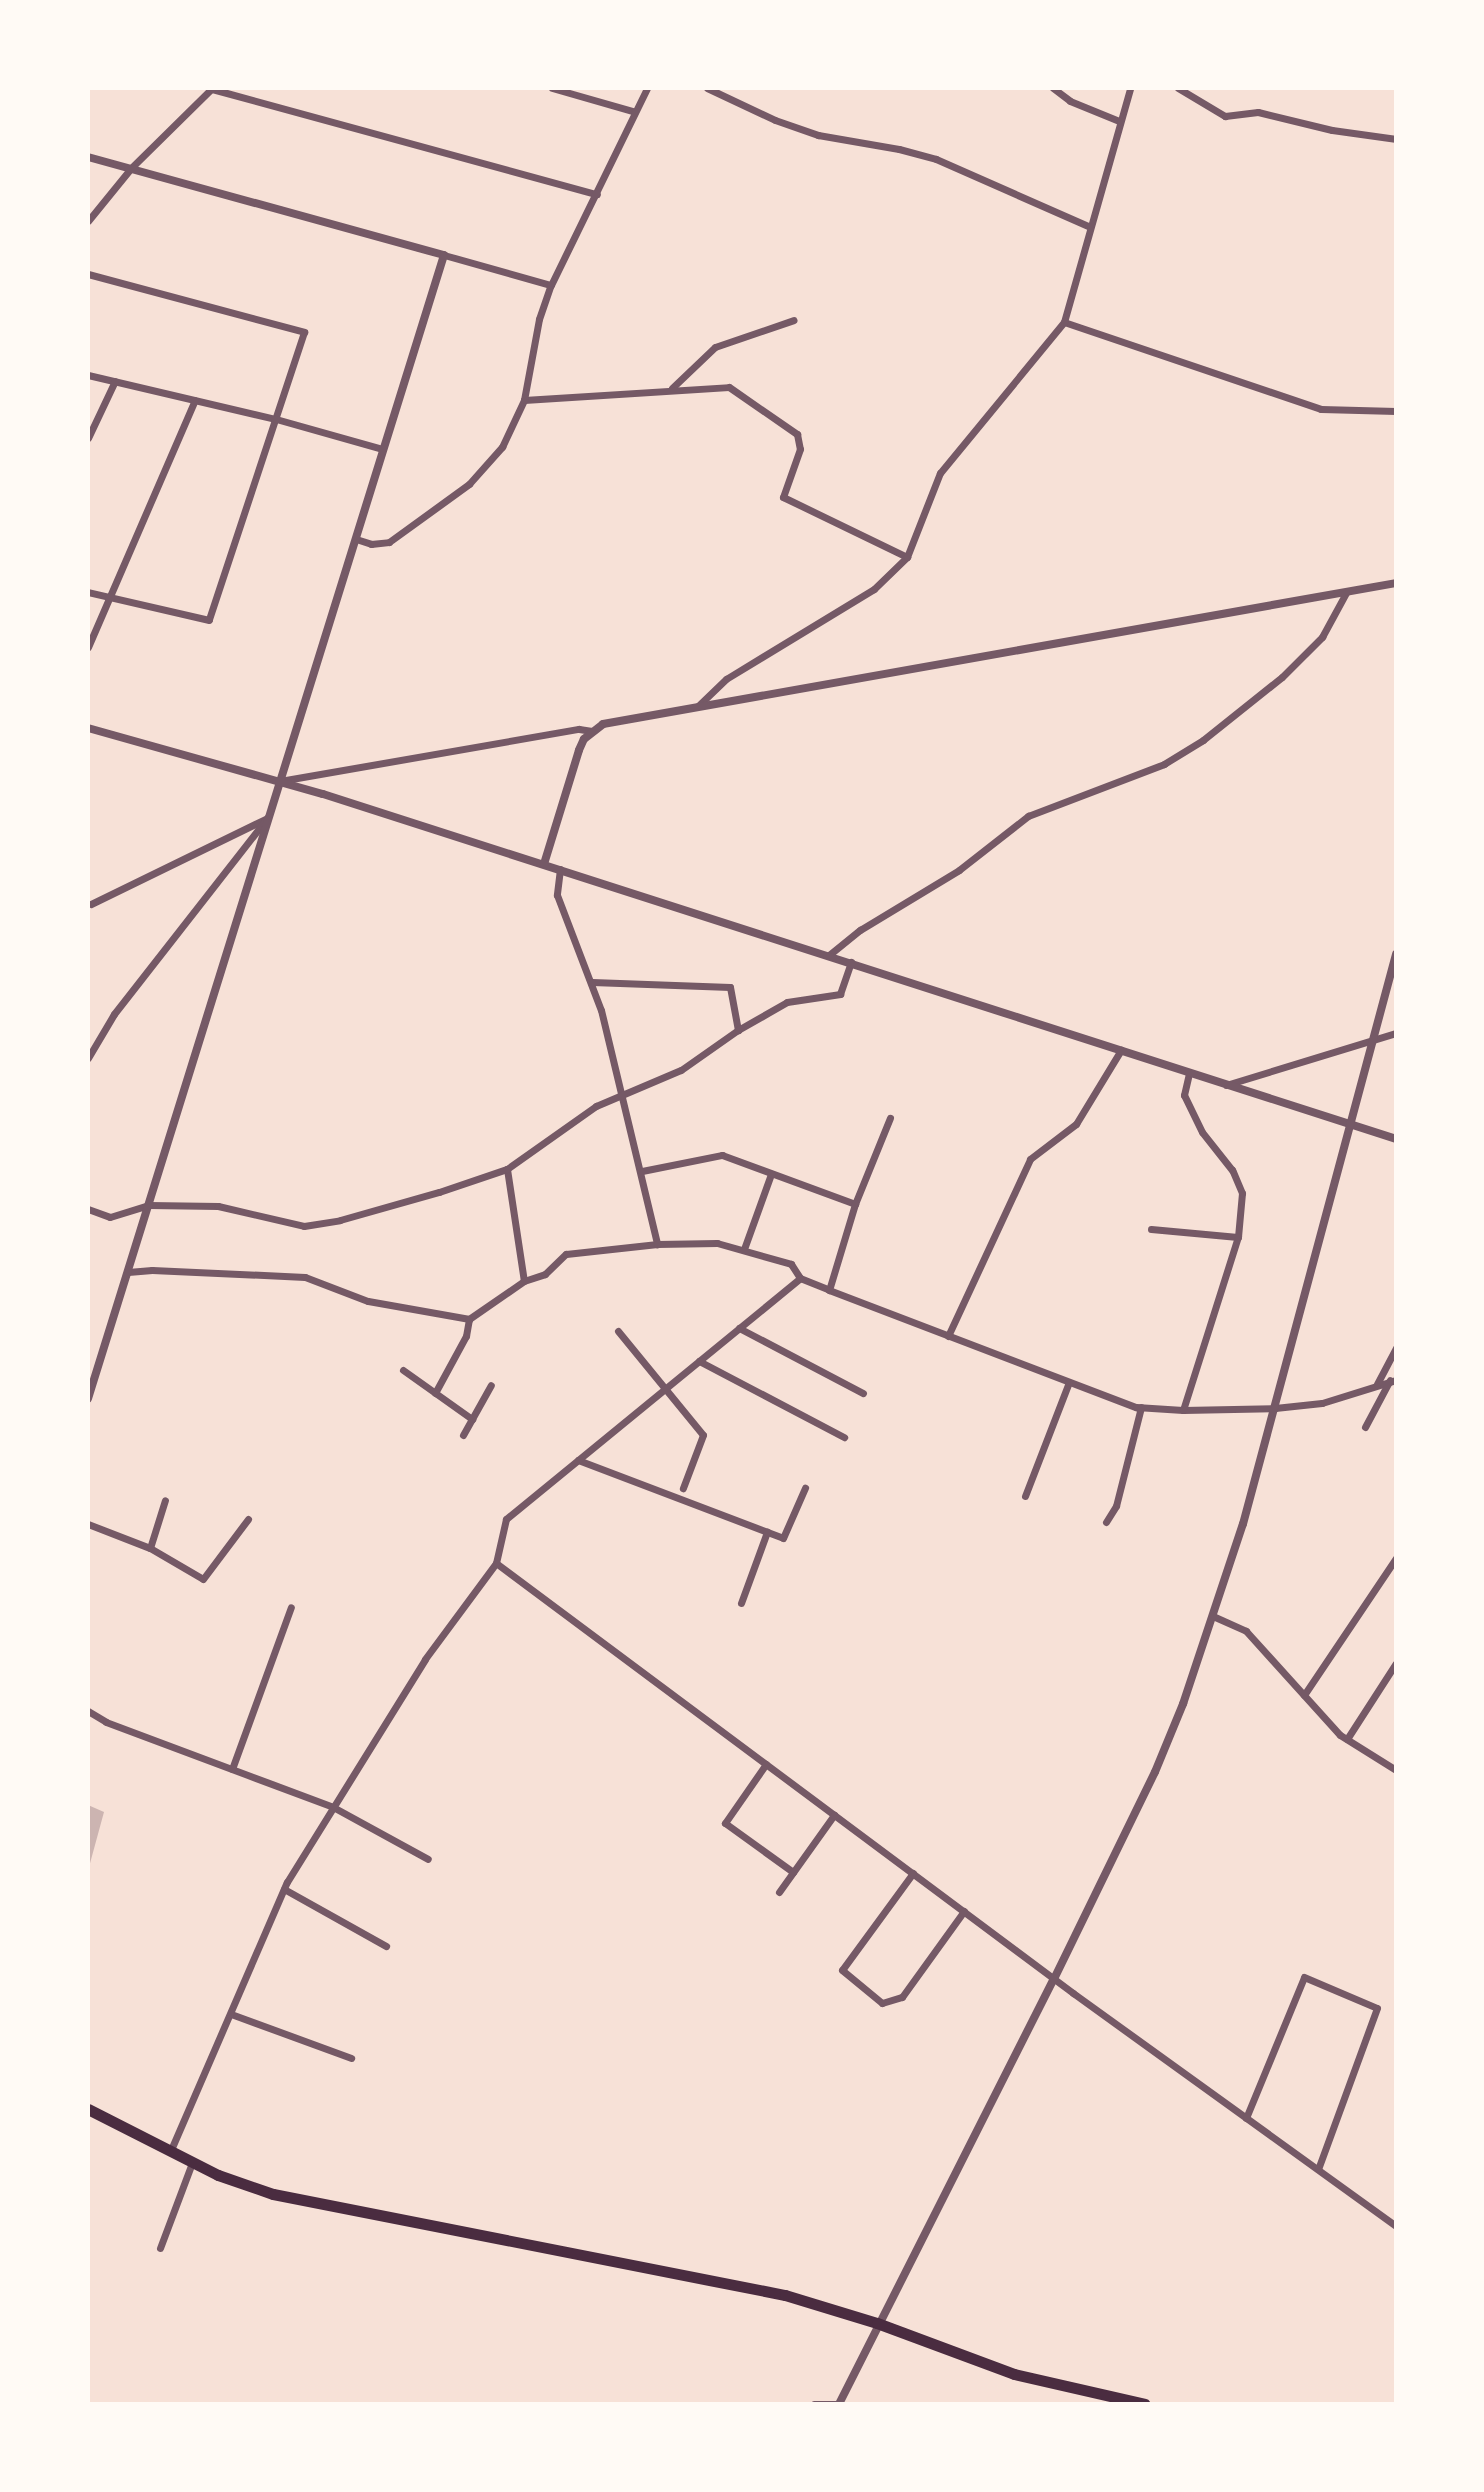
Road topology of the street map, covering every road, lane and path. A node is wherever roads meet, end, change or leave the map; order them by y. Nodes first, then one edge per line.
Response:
1 (212, 88) edge
2 (552, 88) edge
3 (647, 88) edge
4 (707, 88) edge
5 (1053, 88) edge
6 (1130, 88) edge
7 (1178, 88) edge
8 (633, 111) junction
9 (1119, 121) junction
10 (1396, 139) edge
11 (88, 157) edge
12 (131, 168) junction
13 (597, 194) junction
14 (88, 221) edge
15 (1090, 227) junction
16 (444, 255) junction
17 (88, 274) edge
18 (551, 285) junction
19 (794, 320) dead end
20 (1064, 322) junction
21 (88, 375) edge
22 (115, 381) junction
23 (672, 388) junction
24 (195, 400) junction
25 (524, 400) junction
26 (1396, 411) edge
27 (276, 419) junction
28 (88, 438) edge
29 (383, 449) junction
30 (356, 539) junction
31 (907, 557) junction
32 (1396, 583) edge
33 (1347, 591) junction
34 (88, 592) edge
35 (108, 598) junction
36 (88, 647) edge
37 (698, 706) junction
38 (88, 728) edge
39 (592, 731) junction
40 (280, 781) junction
41 (268, 817) junction
42 (544, 864) junction
43 (560, 869) junction
44 (91, 904) dead end
45 (1396, 954) edge
46 (829, 955) junction
47 (851, 962) junction
48 (592, 982) junction
49 (738, 1030) junction
50 (1396, 1033) edge
51 (1373, 1041) junction
52 (1121, 1050) junction
53 (88, 1058) edge
54 (1189, 1073) junction
55 (1226, 1085) junction
56 (624, 1093) junction
57 (890, 1118) dead end
58 (1352, 1125) junction
59 (1396, 1139) edge
60 (507, 1169) junction
61 (642, 1171) junction
62 (771, 1174) junction
63 (855, 1204) junction
64 (149, 1205) junction
65 (88, 1209) edge
66 (1151, 1229) dead end
67 (1238, 1237) junction
68 (657, 1244) junction
69 (744, 1249) junction
70 (128, 1272) junction
71 (800, 1278) junction
72 (524, 1281) junction
73 (829, 1290) junction
74 (469, 1319) junction
75 (739, 1328) junction
76 (618, 1331) dead end
77 (948, 1336) junction
78 (1396, 1348) edge
79 (699, 1361) junction
80 (403, 1370) dead end
81 (1393, 1380) edge
82 (1069, 1382) junction
83 (1377, 1384) junction
84 (491, 1385) dead end
85 (665, 1389) junction
86 (435, 1393) junction
87 (863, 1393) dead end
88 (88, 1399) edge
89 (1141, 1407) junction
90 (1275, 1408) junction
91 (1183, 1410) junction
92 (472, 1419) junction
93 (1365, 1427) dead end
94 (463, 1435) dead end
95 (844, 1437) dead end
96 (578, 1460) junction
97 (683, 1488) dead end
98 (805, 1488) dead end
99 (1025, 1496) dead end
100 (165, 1500) dead end
101 (248, 1519) dead end
102 (1106, 1522) dead end
103 (88, 1524) edge
104 (767, 1532) junction
105 (150, 1548) junction
106 (1396, 1558) edge
107 (496, 1563) junction
108 (741, 1603) dead end
109 (291, 1607) dead end
110 (1215, 1617) junction
111 (1396, 1663) edge
112 (1304, 1695) junction
113 (88, 1711) edge
114 (1347, 1739) junction
115 (766, 1764) junction
116 (232, 1769) junction
117 (1396, 1770) edge
118 (333, 1807) junction
119 (834, 1815) junction
120 (428, 1859) dead end
121 (793, 1872) junction
122 (913, 1873) junction
123 (284, 1889) junction
124 (779, 1892) dead end
125 (964, 1911) junction
126 (386, 1946) dead end
127 (1054, 1979) junction
128 (231, 2014) junction
129 (351, 2058) dead end
130 (88, 2109) edge
131 (1246, 2118) junction
132 (170, 2152) junction
133 (192, 2163) junction
134 (1318, 2169) junction
135 (1396, 2226) edge
136 (160, 2248) dead end
137 (877, 2323) junction
138 (814, 2404) edge
139 (839, 2404) edge
140 (1145, 2404) edge

1 - 12 street
1 - 13 street
2 - 8 street
3 - 8 street
4 - 15 street
5 - 9 street
6 - 9 street
7 - 10 street
8 - 13 street
9 - 15 street
11 - 12 street
12 - 14 street
12 - 16 street
13 - 18 street
15 - 20 street
16 - 18 street
16 - 29 street
17 - 27 street
18 - 25 street
19 - 23 street
20 - 26 street
20 - 31 street
21 - 22 street
22 - 24 street
22 - 28 street
23 - 25 street
23 - 31 street
24 - 27 street
24 - 35 street
25 - 30 street
27 - 29 street
27 - 35 street
29 - 30 street
30 - 40 street
31 - 37 street
32 - 33 street
33 - 37 street
33 - 46 street
34 - 35 street
35 - 36 street
37 - 39 street
38 - 40 street
39 - 40 street
39 - 42 street
40 - 41 street
40 - 42 street
41 - 44 street
41 - 53 street
41 - 64 street
42 - 43 street
43 - 46 street
43 - 48 street
45 - 51 street
46 - 47 street
47 - 49 street
47 - 52 street
48 - 49 street
48 - 56 street
49 - 56 street
50 - 51 street
51 - 55 street
51 - 58 street
52 - 54 street
52 - 77 street
54 - 55 street
54 - 67 street
55 - 58 street
56 - 60 street
56 - 61 street
57 - 63 street
58 - 59 street
58 - 90 street
60 - 64 street
60 - 72 street
61 - 62 street
61 - 68 street
62 - 63 street
62 - 69 street
63 - 73 street
64 - 65 street
64 - 70 street
66 - 67 street
67 - 91 street
68 - 69 street
68 - 72 street
69 - 71 street
70 - 74 street
70 - 88 street
71 - 73 street
71 - 75 street
72 - 74 street
73 - 77 street
74 - 86 street
75 - 79 street
75 - 87 street
76 - 85 street
77 - 82 street
78 - 83 street
79 - 85 street
79 - 95 street
80 - 86 street
81 - 83 street
81 - 93 street
82 - 89 street
82 - 99 street
83 - 90 street
84 - 92 street
85 - 96 street
85 - 97 street
86 - 92 street
89 - 91 street
89 - 102 street
90 - 91 street
90 - 110 street
92 - 94 street
96 - 104 street
96 - 107 street
98 - 104 street
100 - 105 street
101 - 105 street
103 - 105 street
104 - 108 street
106 - 112 street
107 - 115 street
107 - 118 street
109 - 116 street
110 - 112 street
110 - 127 street
111 - 114 street
112 - 114 street
113 - 116 street
114 - 117 street
115 - 119 street
115 - 121 street
116 - 118 street
118 - 120 street
118 - 123 street
119 - 121 street
119 - 122 street
121 - 124 street
122 - 125 street
122 - 125 street
123 - 126 street
123 - 128 street
125 - 127 street
127 - 131 street
127 - 137 street
128 - 129 street
128 - 132 street
130 - 132 highway
131 - 134 street
131 - 134 street
132 - 133 highway
133 - 136 street
133 - 137 highway
134 - 135 street
137 - 139 street
137 - 140 highway
138 - 139 street

